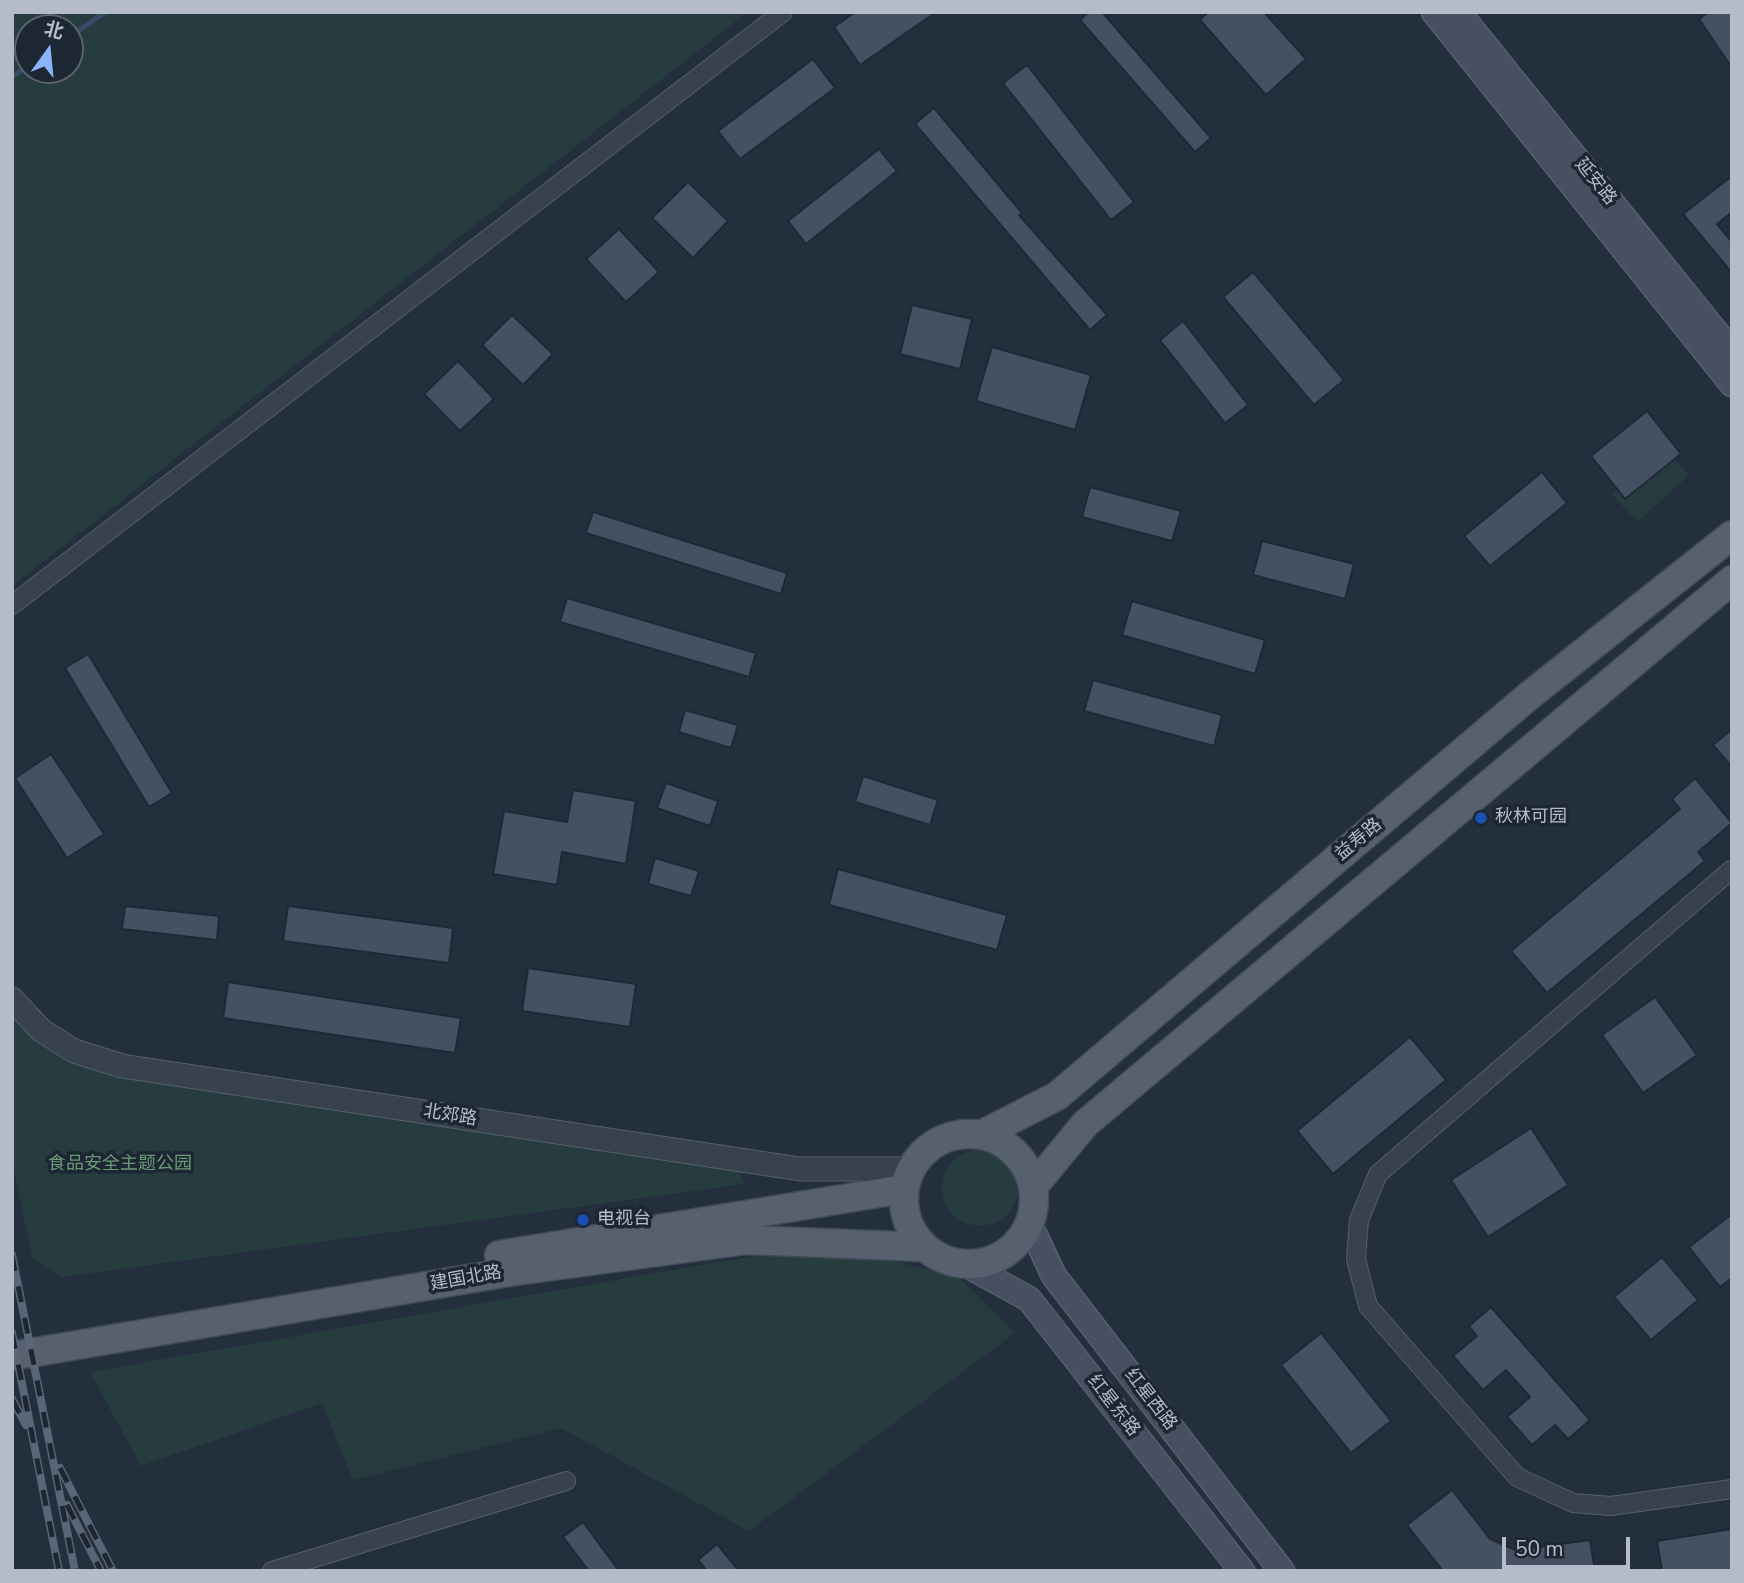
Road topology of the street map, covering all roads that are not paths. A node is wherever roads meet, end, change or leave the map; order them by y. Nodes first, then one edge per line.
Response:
1 (783, 12) edge
2 (1434, 12) edge
3 (1458, 12) edge
4 (1732, 352) edge
5 (1732, 384) edge
6 (1732, 535) edge
7 (1732, 580) edge
8 (12, 605) edge
9 (1731, 870) edge
10 (12, 999) edge
11 (981, 1135) junction
12 (907, 1179) junction
13 (1033, 1186) junction
14 (1029, 1223) junction
15 (924, 1247) junction
16 (965, 1264) junction
17 (12, 1336) edge
18 (12, 1356) edge
19 (566, 1481) dead end
20 (1732, 1489) edge
21 (272, 1571) edge
22 (1242, 1571) edge
23 (1282, 1571) edge

1 - 8 street
2 - 5 main road
3 - 4 main road, 延安路
6 - 11 main road, 益寿路
7 - 13 main road
9 - 20 street
10 - 12 street, 北郊路
11 - 12 main road
11 - 13 main road
12 - 15 main road
12 - 17 main road, 建国北路
13 - 14 main road
14 - 16 main road
14 - 23 main road, 红星西路
15 - 16 main road
15 - 18 main road, 建国北路
16 - 22 main road, 红星东路
19 - 21 street

